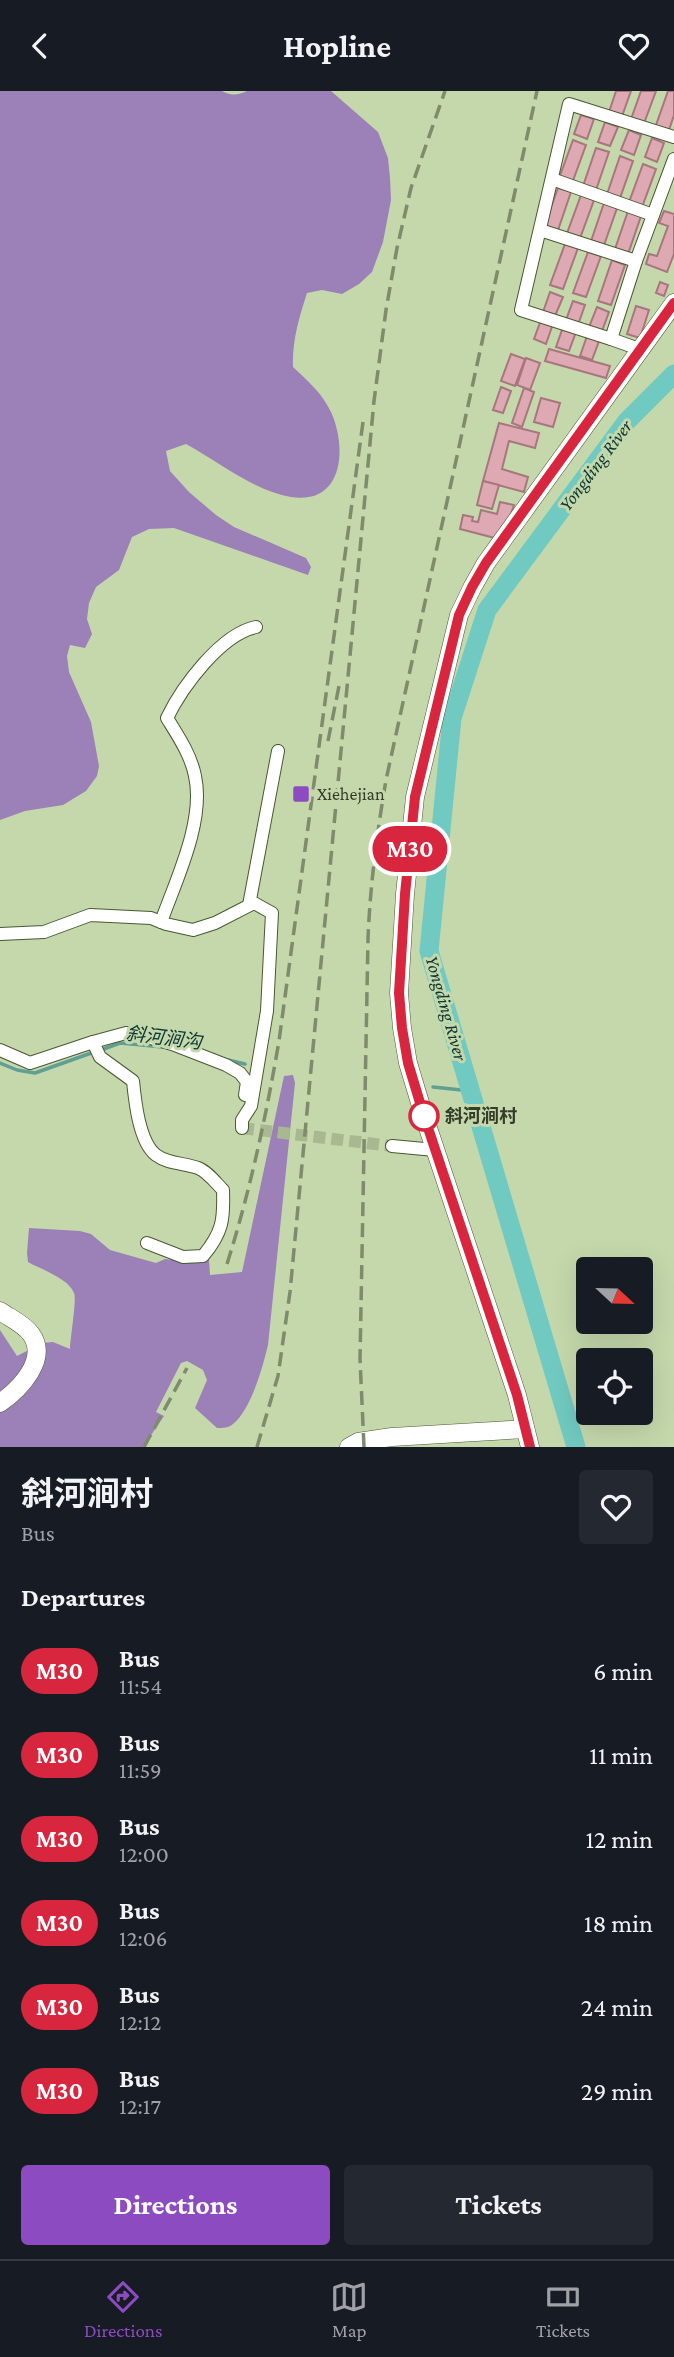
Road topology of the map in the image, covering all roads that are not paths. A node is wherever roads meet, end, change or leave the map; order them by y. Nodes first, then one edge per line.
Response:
1 (674, 137) edge
2 (674, 159) edge
3 (552, 179) junction
4 (653, 215) junction
5 (540, 230) junction
6 (636, 261) junction
7 (674, 303) edge
8 (611, 339) junction
9 (642, 350) junction
10 (256, 627) dead end
11 (278, 751) dead end
12 (249, 905) junction
13 (161, 922) junction
14 (0, 934) edge
15 (96, 1048) junction
16 (0, 1050) edge
17 (392, 1146) tunnel mouth
18 (435, 1150) junction
19 (147, 1243) dead end
20 (0, 1311) edge
21 (0, 1403) edge
22 (528, 1438) edge
23 (349, 1447) edge

1 - 3 street
2 - 4 street
3 - 4 street
3 - 5 street
4 - 6 street
5 - 6 street
5 - 8 street
6 - 8 street
7 - 9 main road
8 - 9 street
9 - 18 main road
10 - 13 street
11 - 12 street
12 - 13 street
12 - 15 street
13 - 14 street
15 - 16 street
15 - 19 street
17 - 18 street
18 - 22 main road
20 - 21 main road
22 - 23 main road

